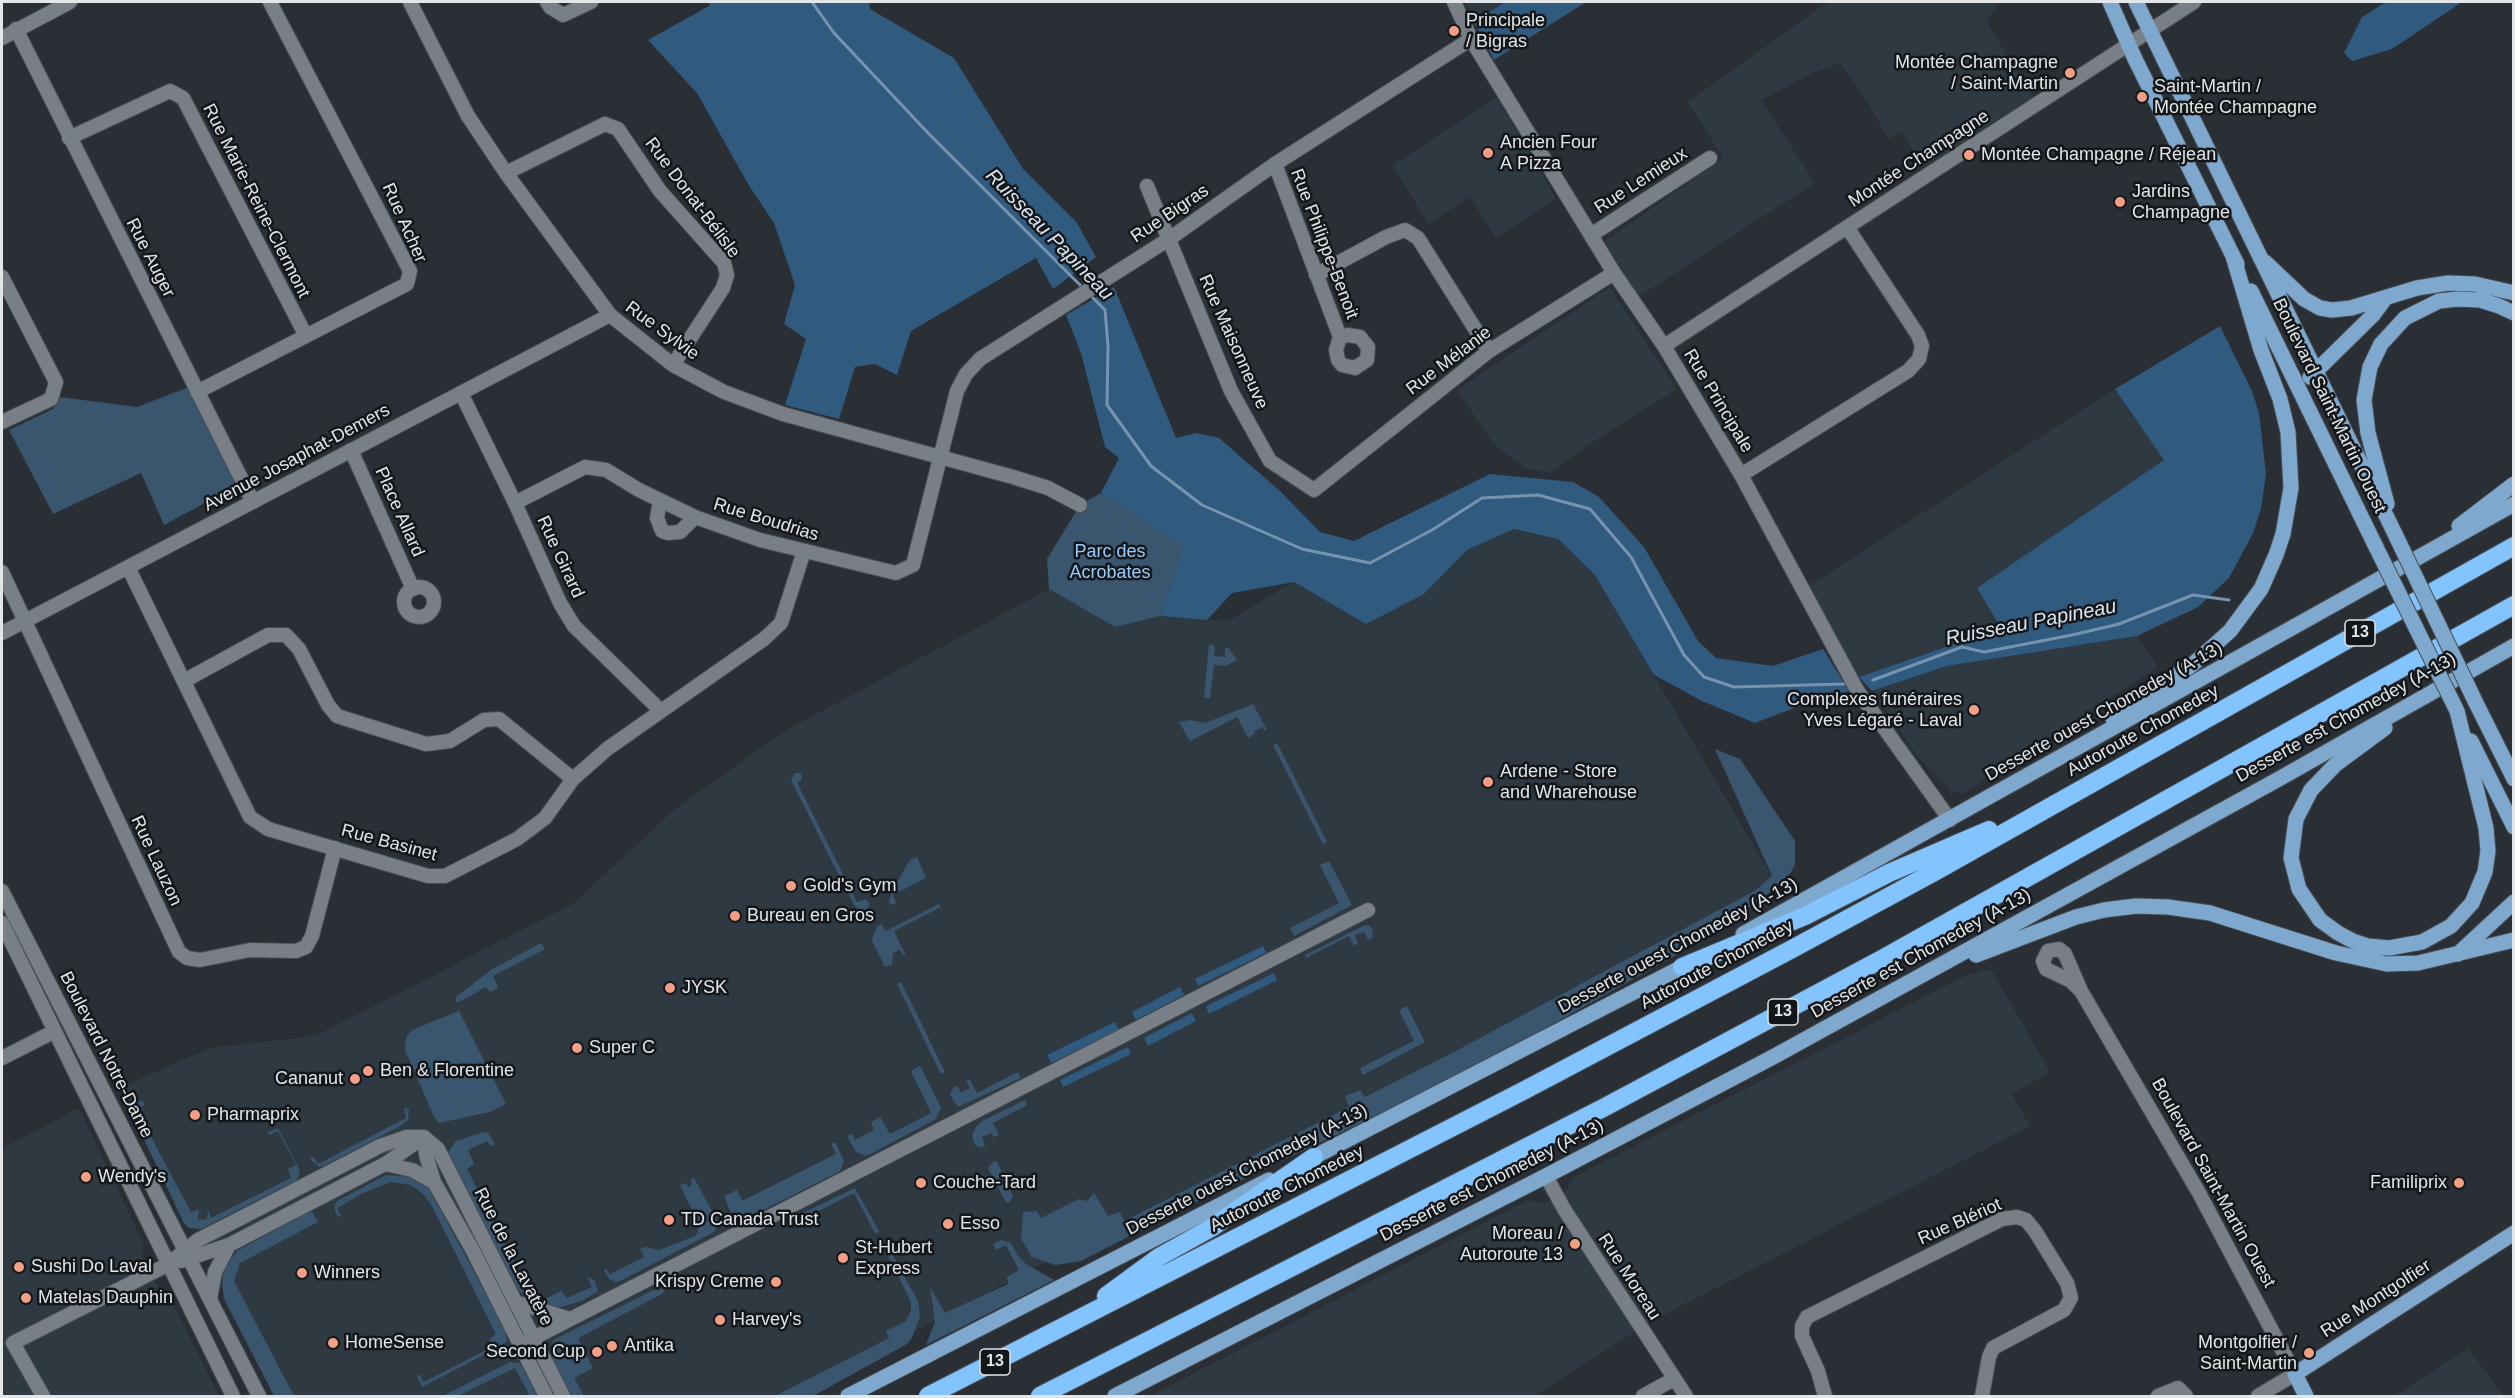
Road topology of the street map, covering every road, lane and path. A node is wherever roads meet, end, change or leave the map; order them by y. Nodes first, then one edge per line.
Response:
1 (70, 2) edge
2 (270, 2) edge
3 (410, 2) edge
4 (547, 2) edge
5 (591, 2) edge
6 (1454, 2) edge
7 (2110, 2) edge
8 (2136, 2) edge
9 (2194, 2) edge
10 (16, 29) junction
11 (2150, 30) junction
12 (2, 38) edge
13 (1471, 39) junction
14 (2129, 43) junction
15 (69, 138) junction
16 (1710, 158) dead end
17 (1275, 164) junction
18 (506, 173) junction
19 (1147, 186) dead end
20 (1847, 227) junction
21 (1591, 235) junction
22 (1169, 239) junction
23 (2259, 255) junction
24 (2233, 256) junction
25 (1614, 273) junction
26 (1316, 275) junction
27 (2, 277) edge
28 (2514, 293) edge
29 (2384, 300) junction
30 (2514, 313) edge
31 (609, 315) junction
32 (306, 336) junction
33 (1340, 337) dead end
34 (1664, 346) junction
35 (1489, 351) junction
36 (673, 365) junction
37 (2314, 372) junction
38 (2300, 388) junction
39 (197, 392) junction
40 (461, 393) junction
41 (2, 422) edge
42 (351, 450) junction
43 (942, 458) junction
44 (1742, 475) junction
45 (2514, 484) edge
46 (1314, 490) joint
47 (660, 501) junction
48 (253, 502) junction
49 (515, 503) junction
50 (2514, 504) edge
51 (1080, 505) dead end
52 (695, 517) junction
53 (2396, 536) junction
54 (2514, 546) edge
55 (804, 551) junction
56 (2419, 557) junction
57 (128, 567) junction
58 (2, 572) edge
59 (413, 589) dead end
60 (2514, 605) edge
61 (24, 621) junction
62 (2, 633) edge
63 (2514, 646) edge
64 (184, 681) junction
65 (2433, 692) junction
66 (661, 711) junction
67 (2457, 711) junction
68 (2056, 761) junction
69 (573, 779) junction
70 (2514, 779) edge
71 (2076, 792) junction
72 (1950, 820) junction
73 (2514, 827) edge
74 (336, 848) junction
75 (2, 891) edge
76 (2514, 902) edge
77 (1368, 910) dead end
78 (2, 923) edge
79 (2514, 940) edge
80 (2458, 954) junction
81 (1682, 967) junction
82 (1920, 977) junction
83 (2081, 991) dead end
84 (53, 1032) junction
85 (2, 1058) edge
86 (424, 1137) junction
87 (1314, 1157) junction
88 (385, 1164) junction
89 (1546, 1176) junction
90 (434, 1182) junction
91 (2514, 1233) edge
92 (229, 1245) junction
93 (187, 1255) junction
94 (167, 1265) junction
95 (210, 1299) junction
96 (518, 1303) junction
97 (570, 1319) junction
98 (1063, 1328) junction
99 (534, 1338) junction
100 (520, 1345) junction
101 (2295, 1374) junction
102 (1674, 1379) junction
103 (42, 1396) edge
104 (233, 1396) edge
105 (259, 1396) edge
106 (546, 1396) edge
107 (563, 1396) edge
108 (848, 1396) edge
109 (928, 1396) edge
110 (1040, 1396) edge
111 (1115, 1396) edge
112 (1643, 1396) edge
113 (1686, 1396) edge
114 (1825, 1396) edge
115 (1982, 1396) edge
116 (2158, 1396) edge
117 (2186, 1396) edge
118 (2258, 1396) edge
119 (2306, 1396) edge

1 - 10 street
2 - 32 street, Rue Acher
3 - 18 street, Rue Sylvie
4 - 5 street
6 - 13 street, Rue Principale
7 - 14 main road, Boulevard Saint-Martin Ouest
8 - 11 main road, Boulevard Saint-Martin Ouest
9 - 11 street, Montée Champagne
10 - 12 street
10 - 15 street, Rue Auger
11 - 14 street, Montée Champagne
11 - 23 main road, Boulevard Saint-Martin Ouest
13 - 17 street, Rue Bigras
13 - 21 street, Rue Principale
14 - 20 street, Montée Champagne
14 - 24 main road, Boulevard Saint-Martin Ouest
15 - 32 street, Rue Marie-Reine-Clermont
15 - 39 street, Rue Auger
16 - 21 street, Rue Lemieux
17 - 22 street, Rue Bigras
17 - 26 street, Rue Philippe-Benoit
18 - 31 street, Rue Sylvie
18 - 36 street, Rue Donat-Bélisle
19 - 22 street, Rue Maisonneuve
20 - 34 street, Montée Champagne
20 - 44 street
21 - 25 street, Rue Principale
22 - 43 street, Rue Bigras
22 - 46 street, Rue Maisonneuve
23 - 29 main road
23 - 37 main road, Boulevard Saint-Martin Ouest
24 - 38 main road, Boulevard Saint-Martin Ouest
24 - 68 main road
25 - 34 street, Rue Principale
25 - 35 street, Rue Mélanie
26 - 33 street, Rue Philippe-Benoit
26 - 35 street
27 - 41 street
28 - 29 main road
29 - 37 main road
30 - 53 main road
31 - 36 street, Rue Sylvie
31 - 40 street, Avenue Josaphat-Demers
32 - 39 street, Rue Acher
34 - 44 street, Rue Principale
35 - 46 street, Rue Mélanie
36 - 43 street, Rue Sylvie
37 - 38 main road
37 - 53 main road, Boulevard Saint-Martin Ouest
38 - 67 main road, Boulevard Saint-Martin Ouest, bridge
39 - 48 street, Rue Auger
40 - 42 street, Avenue Josaphat-Demers
40 - 49 street, Rue Girard
42 - 48 street, Avenue Josaphat-Demers
42 - 59 street, Place Allard
43 - 51 street, Rue Sylvie
43 - 55 street, Rue Boudrias
44 - 72 street, Rue Principale
45 - 56 main road
47 - 49 street, Rue Boudrias
47 - 52 street, Rue Boudrias
47 - 52 street
48 - 57 street, Avenue Josaphat-Demers
49 - 66 street, Rue Girard
50 - 56 main road, Desserte ouest Chomedey (A-13)
52 - 55 street, Rue Boudrias
53 - 70 main road, Boulevard Saint-Martin Ouest, bridge
54 - 71 highway, Autoroute Chomedey / 13
55 - 66 street, Rue Basinet
56 - 68 main road, Desserte ouest Chomedey (A-13)
57 - 61 street, Avenue Josaphat-Demers
57 - 64 street, Rue Basinet
58 - 61 street, Rue Lauzon
60 - 110 highway, 13
61 - 62 street, Avenue Josaphat-Demers
61 - 74 street, Rue Lauzon
63 - 65 main road, Desserte est Chomedey (A-13)
64 - 69 street
64 - 74 street, Rue Basinet
65 - 67 main road
65 - 82 main road, Desserte est Chomedey (A-13)
66 - 69 street, Rue Basinet
67 - 73 main road, Boulevard Saint-Martin Ouest
68 - 72 main road, Desserte ouest Chomedey (A-13)
69 - 74 street, Rue Basinet
71 - 81 highway
71 - 98 highway, Autoroute Chomedey / 13
72 - 81 main road, Desserte ouest Chomedey (A-13)
75 - 93 street, Boulevard Notre-Dame
76 - 80 main road
77 - 97 street
78 - 84 street, Boulevard Notre-Dame
79 - 80 main road
80 - 82 main road
81 - 87 main road, Desserte ouest Chomedey (A-13)
82 - 89 main road, Desserte est Chomedey (A-13)
83 - 101 street, Boulevard Saint-Martin Ouest
84 - 85 street
84 - 94 street, Boulevard Notre-Dame
86 - 88 street
86 - 90 street, Rue de la Lavatère
86 - 93 street
86 - 96 street, Rue de la Lavatère
87 - 98 highway
87 - 108 main road, Desserte ouest Chomedey (A-13)
88 - 90 street
88 - 92 street
89 - 102 street, Rue Moreau
89 - 111 main road, Desserte est Chomedey (A-13)
90 - 100 street, Rue de la Lavatère
91 - 101 main road, Rue Montgolfier
92 - 93 street
92 - 95 street
93 - 94 street
93 - 95 street, Boulevard Notre-Dame
94 - 103 street
94 - 104 street, Boulevard Notre-Dame
95 - 105 street, Boulevard Notre-Dame
96 - 97 street
96 - 99 street, Rue de la Lavatère
97 - 99 street
98 - 109 highway, Autoroute Chomedey / 13
99 - 100 street
99 - 107 street, Rue de la Lavatère
100 - 106 street, Rue de la Lavatère
101 - 118 street, Rue Montgolfier
101 - 119 main road, Boulevard Saint-Martin Ouest
102 - 112 street
102 - 113 street, Rue Moreau
114 - 115 street, Rue Blériot
116 - 117 street

